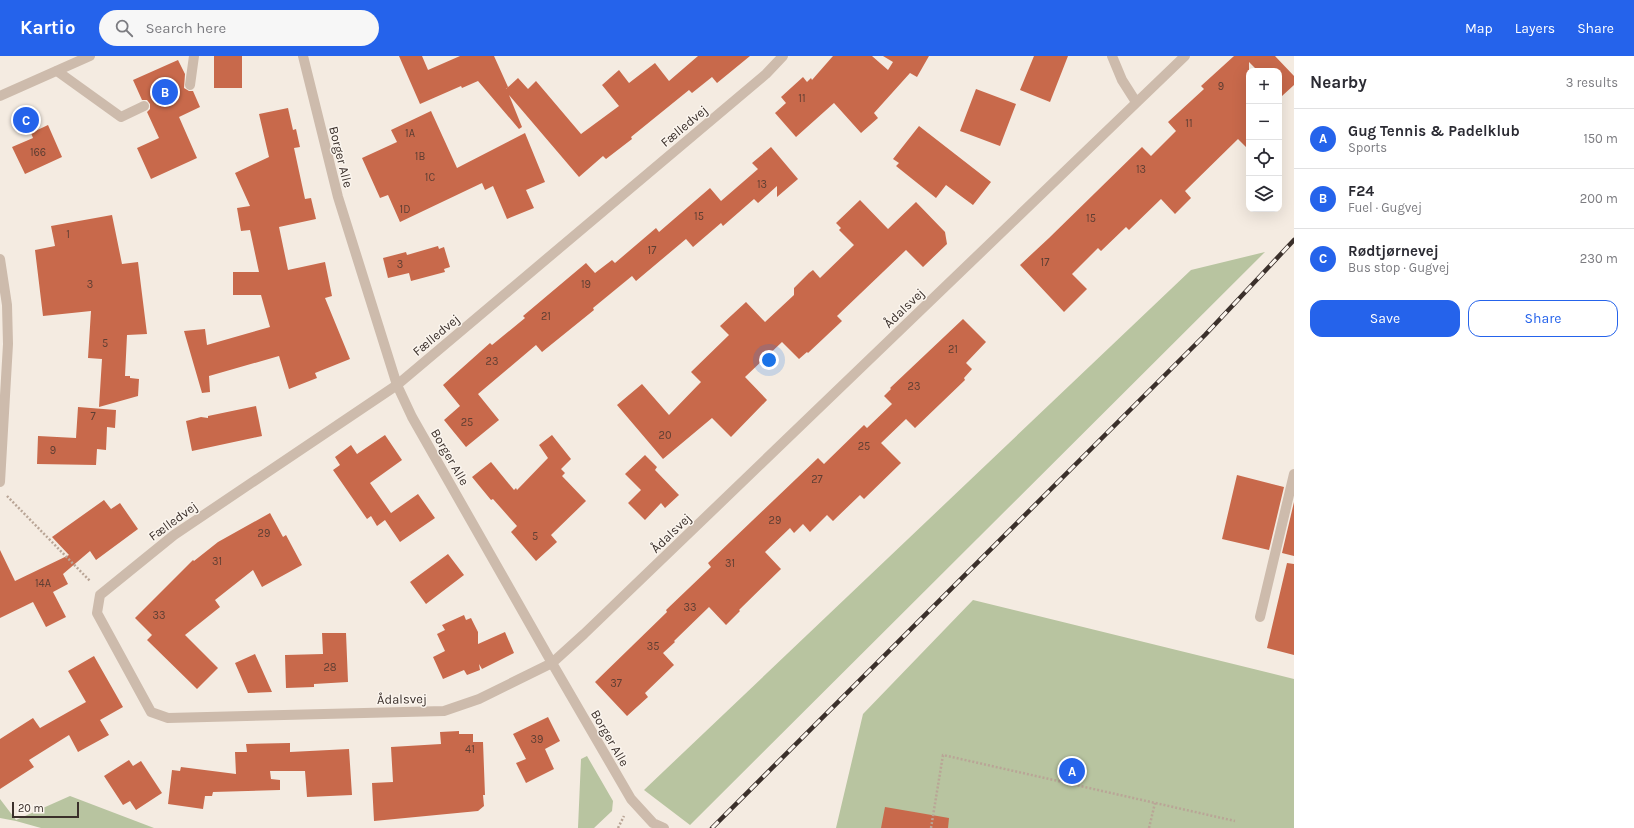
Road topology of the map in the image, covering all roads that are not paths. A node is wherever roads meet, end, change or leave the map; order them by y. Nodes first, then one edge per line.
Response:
1 (90, 56) edge
2 (194, 56) edge
3 (303, 56) edge
4 (783, 56) edge
5 (1112, 56) edge
6 (1185, 56) edge
7 (57, 71) junction
8 (190, 85) dead end
9 (0, 96) edge
10 (1136, 102) junction
11 (144, 106) dead end
12 (0, 259) edge
13 (397, 385) junction
14 (1294, 474) edge
15 (0, 482) edge
16 (97, 613) joint
17 (1260, 617) dead end
18 (552, 663) junction
19 (664, 828) edge

1 - 7 street
2 - 8 street
3 - 13 street, Borger Alle
4 - 13 street, Fælledvej
5 - 10 street
6 - 10 street, Ådalsvej
7 - 9 street
7 - 11 street
10 - 18 street, Ådalsvej
12 - 15 street
13 - 16 street, Fælledvej
13 - 18 street, Borger Alle
14 - 17 street
16 - 18 street, Ådalsvej
18 - 19 street, Borger Alle

